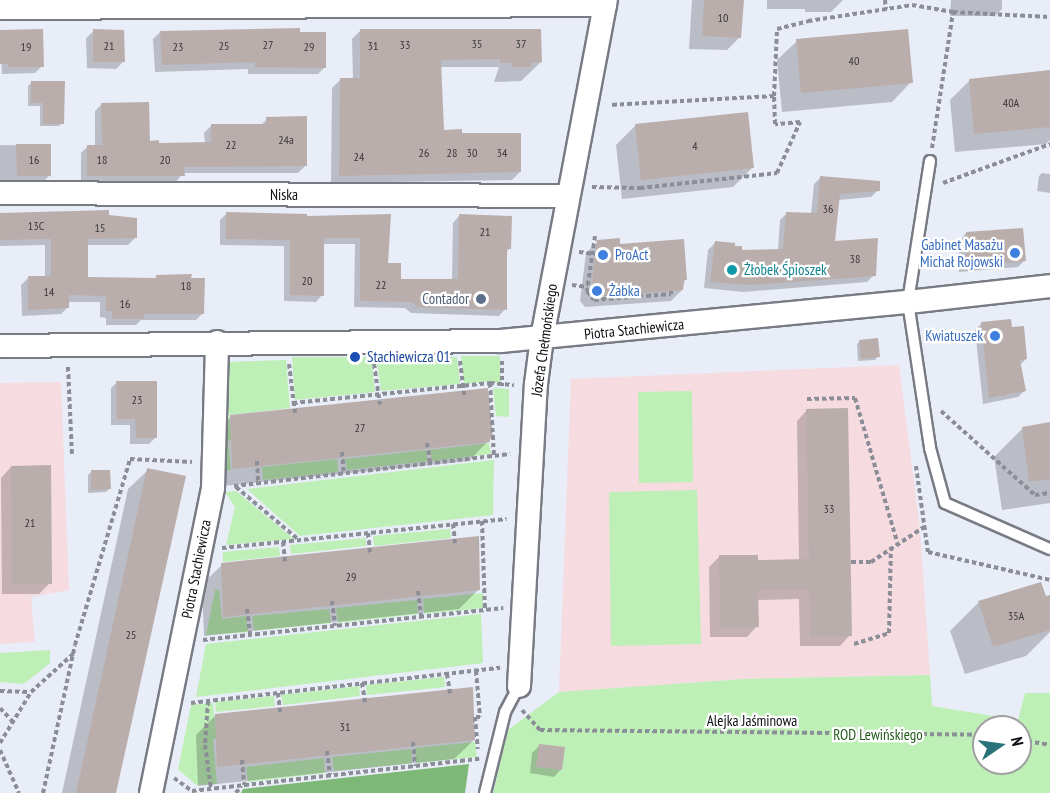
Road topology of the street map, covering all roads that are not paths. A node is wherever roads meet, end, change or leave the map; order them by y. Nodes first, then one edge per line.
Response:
1 (606, 3) edge
2 (0, 8) edge
3 (930, 161) road end
4 (568, 192) junction
5 (0, 194) edge
6 (1050, 286) edge
7 (908, 302) junction
8 (542, 338) junction
9 (217, 342) junction
10 (0, 346) edge
11 (1050, 549) edge
12 (519, 686) joint
13 (151, 793) edge
14 (485, 793) edge

1 - 2 street
1 - 4 street, Józefa Chełmońskiego
3 - 7 lane
4 - 5 street, Niska
4 - 8 street, Józefa Chełmońskiego
6 - 7 street, Piotra Stachiewicza
7 - 8 street, Piotra Stachiewicza
7 - 11 lane
8 - 9 street, Piotra Stachiewicza
8 - 12 street, Józefa Chełmońskiego
9 - 10 street, Piotra Stachiewicza
9 - 13 street, Piotra Stachiewicza
12 - 14 lane

